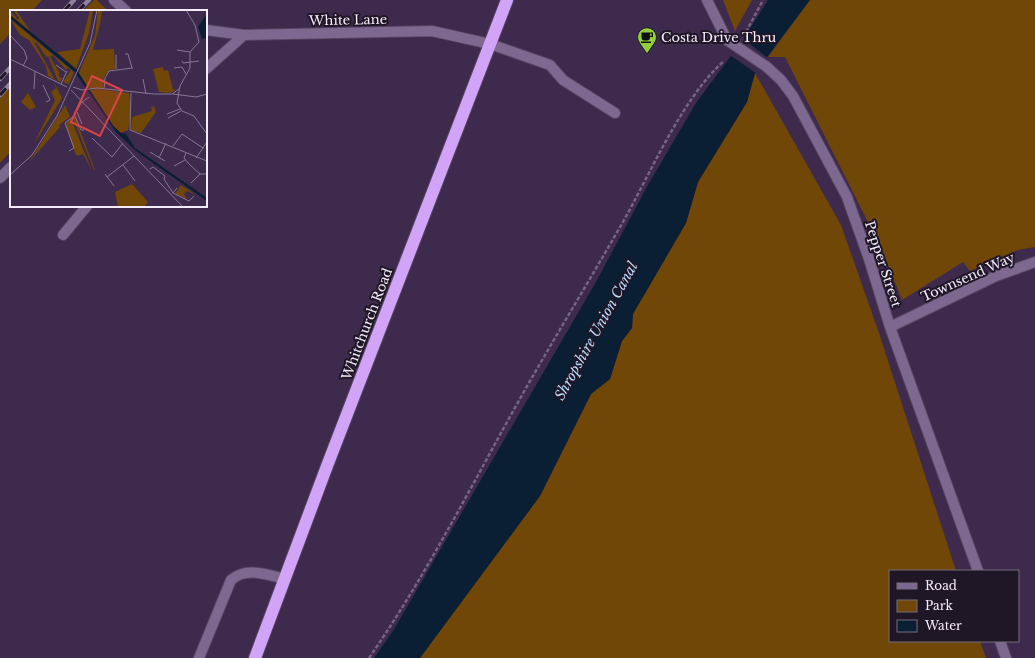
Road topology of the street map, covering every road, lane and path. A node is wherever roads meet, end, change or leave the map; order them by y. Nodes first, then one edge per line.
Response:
1 (114, 0) edge
2 (507, 0) edge
3 (707, 0) edge
4 (763, 0) edge
5 (125, 10) edge
6 (207, 30) edge
7 (244, 35) junction
8 (743, 38) dead end
9 (490, 44) junction
10 (730, 56) dead end
11 (207, 68) edge
12 (615, 113) dead end
13 (10, 168) edge
14 (0, 178) edge
15 (86, 207) edge
16 (63, 235) dead end
17 (1035, 262) edge
18 (890, 327) junction
19 (978, 570) edge
20 (285, 579) junction
21 (1000, 642) edge
22 (199, 658) edge
23 (254, 658) edge
24 (369, 658) edge
25 (1006, 658) edge

1 - 5 street
2 - 9 highway, Whitchurch Road
3 - 18 street, Pepper Street, bridge
4 - 8 path
6 - 7 street, White Lane
7 - 9 street, White Lane
7 - 11 street
9 - 12 street, White Lane
9 - 20 highway, Whitchurch Road
10 - 24 path
13 - 14 street
15 - 16 street
17 - 18 street, Townsend Way
18 - 19 street, Pepper Street
20 - 22 street
20 - 23 highway, Whitchurch Road
21 - 25 street

